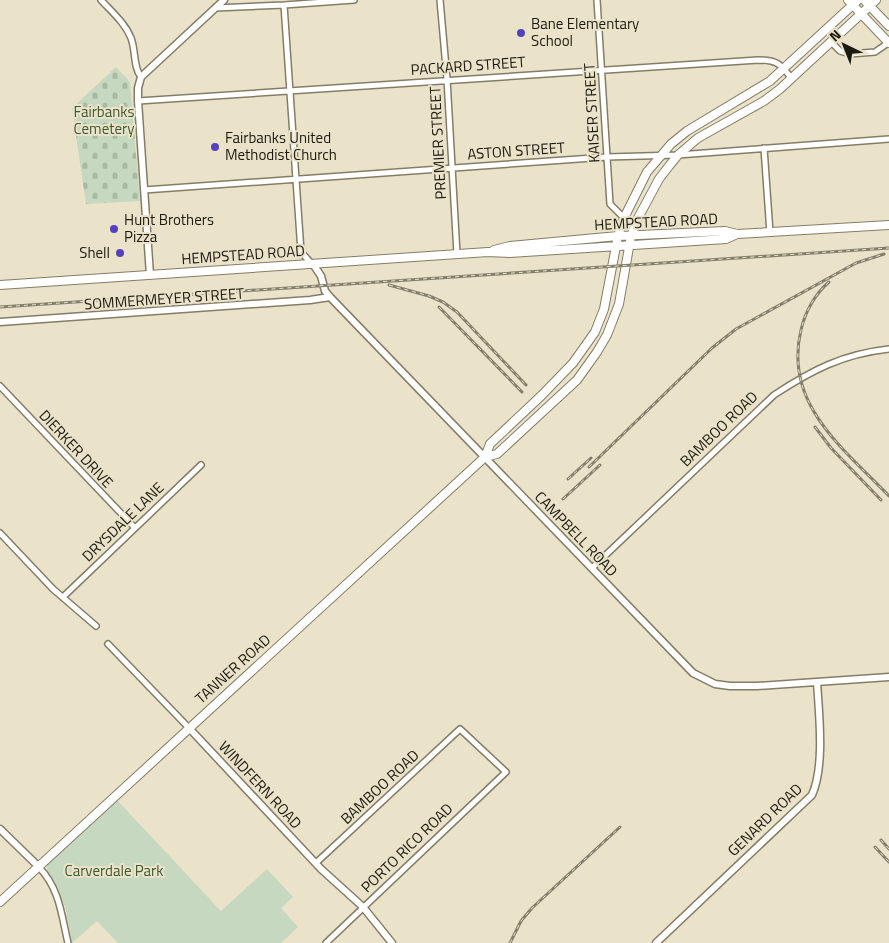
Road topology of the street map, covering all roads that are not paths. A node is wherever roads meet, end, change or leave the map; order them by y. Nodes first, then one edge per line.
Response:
1 (101, 0) edge
2 (224, 0) edge
3 (354, 0) edge
4 (440, 0) edge
5 (597, 0) edge
6 (853, 2) edge
7 (870, 2) edge
8 (284, 5) junction
9 (215, 8) junction
10 (861, 14) junction
11 (889, 26) edge
12 (832, 43) junction
13 (889, 43) edge
14 (785, 69) junction
15 (602, 70) junction
16 (141, 77) junction
17 (447, 79) junction
18 (792, 79) junction
19 (291, 90) junction
20 (138, 101) junction
21 (725, 107) junction
22 (731, 118) junction
23 (889, 140) edge
24 (764, 148) junction
25 (678, 155) junction
26 (661, 156) junction
27 (607, 157) junction
28 (452, 168) junction
29 (296, 179) junction
30 (144, 190) junction
31 (624, 218) junction
32 (889, 225) edge
33 (770, 233) junction
34 (618, 236) junction
35 (631, 236) junction
36 (700, 236) junction
37 (617, 245) junction
38 (629, 245) junction
39 (536, 248) junction
40 (457, 254) junction
41 (313, 264) junction
42 (150, 275) junction
43 (0, 285) edge
44 (330, 297) junction
45 (0, 322) edge
46 (889, 349) edge
47 (0, 386) edge
48 (542, 395) junction
49 (551, 404) junction
50 (485, 456) junction
51 (200, 465) dead end
52 (135, 528) junction
53 (0, 533) edge
54 (592, 568) junction
55 (64, 597) junction
56 (96, 626) dead end
57 (108, 644) dead end
58 (889, 677) edge
59 (817, 682) junction
60 (189, 728) junction
61 (460, 729) joint
62 (0, 828) edge
63 (316, 862) junction
64 (38, 867) junction
65 (0, 902) edge
66 (363, 907) junction
67 (68, 943) edge
68 (326, 943) edge
69 (392, 943) edge
70 (656, 943) edge

1 - 16 street
2 - 9 street
3 - 8 street
4 - 17 street, PREMIER STREET
5 - 15 street, KAISER STREET
6 - 10 main road
6 - 14 main road
7 - 10 main road
7 - 11 main road
8 - 9 street
8 - 19 street
9 - 16 street
10 - 12 main road
10 - 13 main road
12 - 13 street
12 - 18 main road
14 - 15 street, PACKARD STREET
14 - 18 street
14 - 21 main road
15 - 17 street, PACKARD STREET
15 - 27 street, KAISER STREET
16 - 20 street
17 - 19 street, PACKARD STREET
17 - 28 street, PREMIER STREET
18 - 22 main road
19 - 20 street, PACKARD STREET
19 - 29 street
20 - 30 street
21 - 22 main road
21 - 26 main road
22 - 25 main road
23 - 24 street, ASTON STREET
24 - 25 street, ASTON STREET
24 - 33 street
25 - 26 street, ASTON STREET
25 - 35 main road
26 - 27 street, ASTON STREET
26 - 31 main road
27 - 28 street, ASTON STREET
27 - 31 street, KAISER STREET
28 - 29 street, ASTON STREET
28 - 40 street, PREMIER STREET
29 - 30 street, ASTON STREET
29 - 41 street
30 - 42 street
31 - 34 main road
32 - 33 main road, HEMPSTEAD ROAD
33 - 36 main road, HEMPSTEAD ROAD
34 - 35 main road, HEMPSTEAD ROAD
34 - 37 main road
34 - 39 main road, HEMPSTEAD ROAD
35 - 36 main road, HEMPSTEAD ROAD
35 - 38 main road
36 - 38 main road, HEMPSTEAD ROAD
37 - 38 main road, HEMPSTEAD ROAD
37 - 39 main road, HEMPSTEAD ROAD
37 - 48 main road
38 - 49 main road
39 - 40 main road, HEMPSTEAD ROAD
40 - 41 main road, HEMPSTEAD ROAD
41 - 42 main road, HEMPSTEAD ROAD
41 - 44 street, CAMPBELL ROAD
42 - 43 main road, HEMPSTEAD ROAD
44 - 45 street, SOMMERMEYER STREET
44 - 50 street, CAMPBELL ROAD
46 - 54 street, BAMBOO ROAD
47 - 52 street, DIERKER DRIVE
48 - 49 main road
48 - 50 main road
49 - 50 main road
50 - 54 street, CAMPBELL ROAD
50 - 60 main road, TANNER ROAD
51 - 52 street, DRYSDALE LANE
52 - 55 street, DRYSDALE LANE
53 - 55 street
54 - 59 street, CAMPBELL ROAD
55 - 56 street
57 - 60 street, WINDFERN ROAD
58 - 59 street, CAMPBELL ROAD
59 - 70 street, GENARD ROAD
60 - 63 street, WINDFERN ROAD
60 - 64 main road, TANNER ROAD
61 - 63 street, BAMBOO ROAD
61 - 66 street, PORTO RICO ROAD
62 - 64 street
63 - 66 street, WINDFERN ROAD
64 - 65 main road, TANNER ROAD
64 - 67 street
66 - 68 street, PORTO RICO ROAD
66 - 69 street, WINDFERN ROAD

